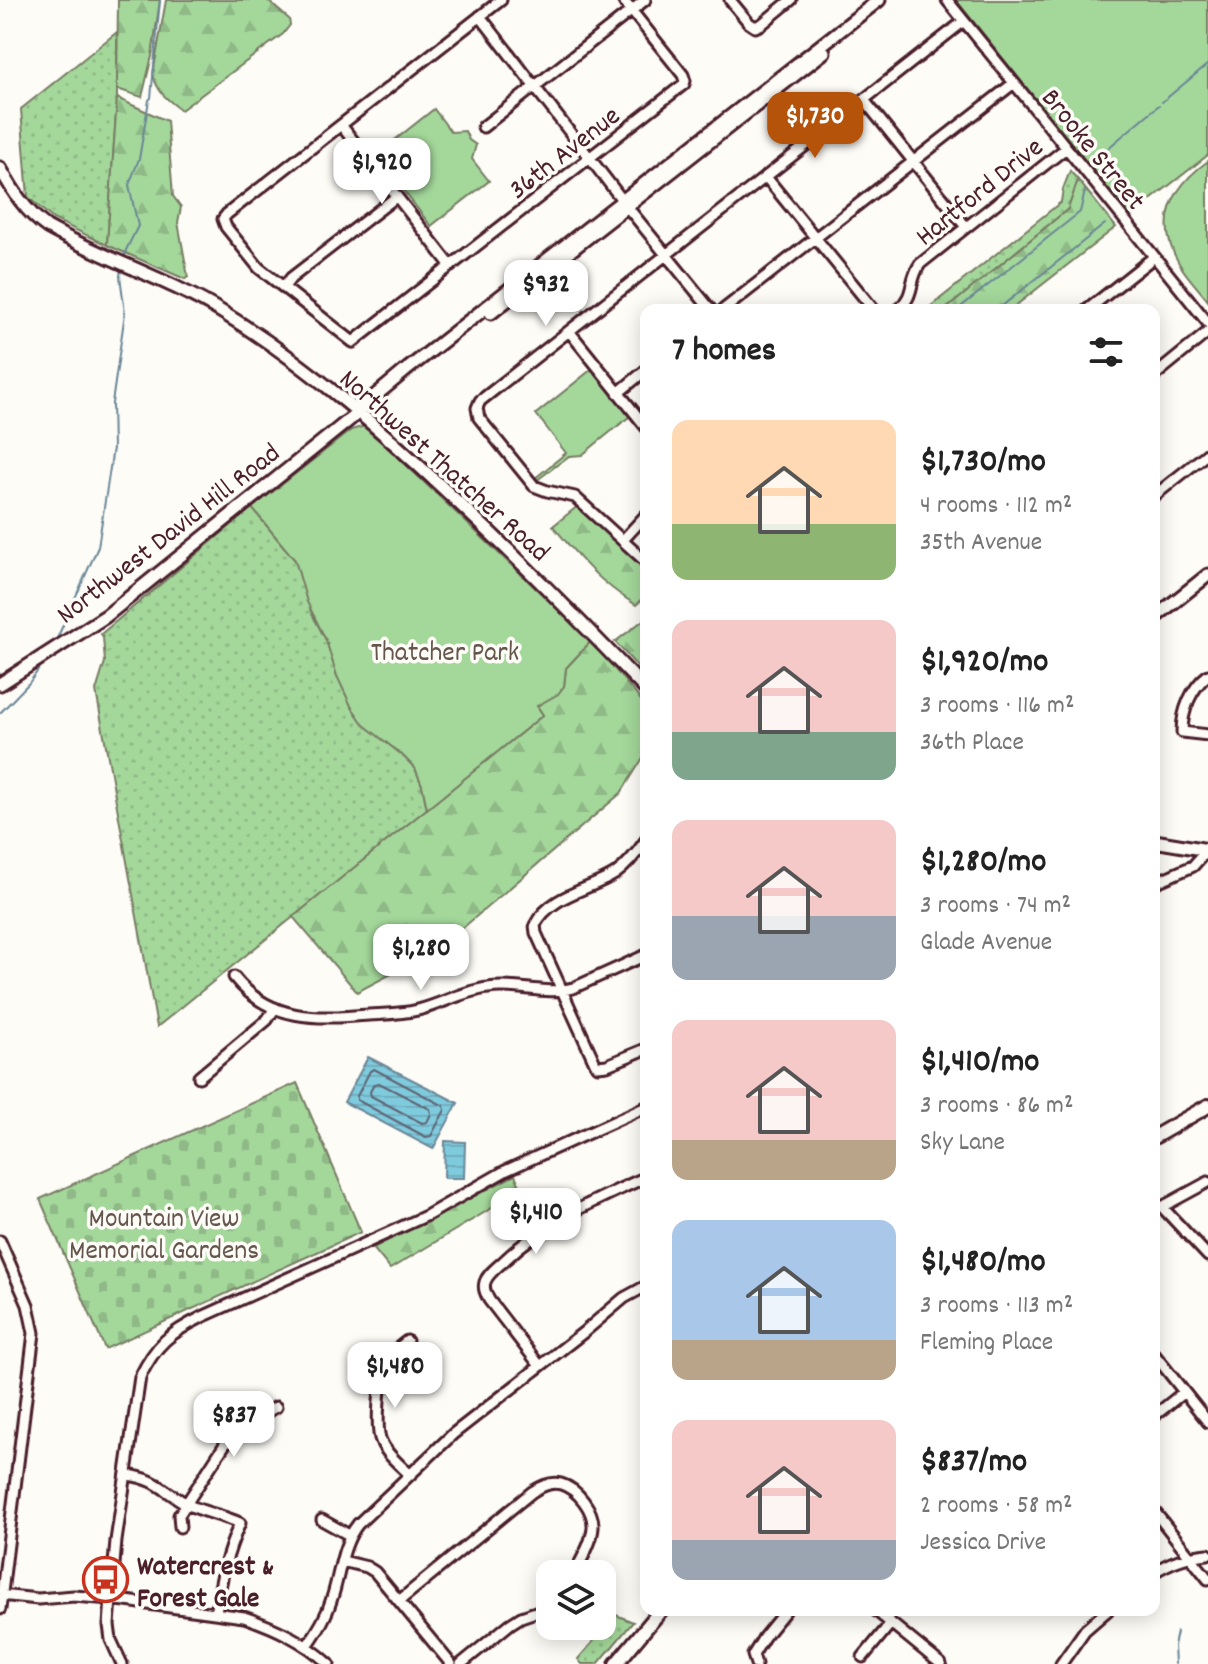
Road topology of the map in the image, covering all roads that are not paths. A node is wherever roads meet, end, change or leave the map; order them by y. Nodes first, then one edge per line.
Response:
1 (501, 0) edge
2 (623, 0) edge
3 (645, 0) edge
4 (730, 0) edge
5 (791, 0) edge
6 (879, 0) edge
7 (891, 0) edge
8 (947, 0) edge
9 (632, 11) junction
10 (480, 16) junction
11 (964, 21) junction
12 (1014, 83) junction
13 (535, 88) junction
14 (864, 100) junction
15 (341, 125) junction
16 (483, 127) dead end
17 (1066, 148) junction
18 (589, 158) junction
19 (913, 161) junction
20 (0, 168) edge
21 (766, 177) junction
22 (396, 197) junction
23 (625, 203) junction
24 (966, 227) junction
25 (815, 238) junction
26 (666, 255) junction
27 (1154, 257) junction
28 (451, 266) junction
29 (284, 287) junction
30 (706, 304) edge
31 (731, 304) edge
32 (869, 304) edge
33 (904, 304) edge
34 (1095, 304) edge
35 (1208, 323) edge
36 (569, 331) junction
37 (1208, 332) edge
38 (1160, 371) edge
39 (640, 375) edge
40 (618, 393) junction
41 (359, 412) junction
42 (640, 420) edge
43 (1208, 453) edge
44 (1160, 491) edge
45 (640, 522) edge
46 (623, 540) junction
47 (640, 556) edge
48 (1208, 575) edge
49 (1160, 613) edge
50 (1208, 675) edge
51 (0, 684) edge
52 (640, 684) edge
53 (1208, 735) edge
54 (1160, 842) edge
55 (640, 848) edge
56 (1208, 850) edge
57 (1160, 880) edge
58 (640, 958) edge
59 (234, 977) dead end
60 (562, 991) junction
61 (275, 1008) junction
62 (640, 1051) edge
63 (199, 1077) dead end
64 (1208, 1106) edge
65 (640, 1110) edge
66 (1160, 1134) edge
67 (640, 1180) edge
68 (1208, 1182) edge
69 (0, 1241) edge
70 (1208, 1256) edge
71 (640, 1289) edge
72 (407, 1341) dead end
73 (1160, 1362) edge
74 (540, 1366) junction
75 (1184, 1392) junction
76 (276, 1407) dead end
77 (1160, 1411) edge
78 (1208, 1422) edge
79 (127, 1475) junction
80 (410, 1475) junction
81 (185, 1503) junction
82 (1160, 1519) edge
83 (322, 1520) dead end
84 (180, 1527) dead end
85 (349, 1535) junction
86 (1208, 1554) edge
87 (1189, 1555) junction
88 (580, 1560) edge
89 (342, 1561) junction
90 (1160, 1569) edge
91 (1208, 1579) edge
92 (1, 1595) edge
93 (111, 1599) junction
94 (399, 1601) junction
95 (0, 1609) edge
96 (216, 1612) junction
97 (536, 1612) edge
98 (656, 1616) edge
99 (781, 1616) edge
100 (882, 1616) edge
101 (1101, 1616) edge
102 (891, 1623) junction
103 (307, 1646) junction
104 (863, 1657) dead end
105 (755, 1659) edge
106 (122, 1664) edge
107 (329, 1664) edge
108 (451, 1664) edge
109 (461, 1664) edge
110 (616, 1664) edge
111 (941, 1664) edge
112 (1061, 1664) edge

1 - 10 street
2 - 9 street
3 - 9 street
4 - 5 street
6 - 23 street, Northwest David Hill Road
7 - 23 street, Northwest David Hill Road
8 - 11 street, Brooke Street
9 - 13 street
9 - 18 street, 36th Avenue
10 - 13 street
10 - 15 street
11 - 12 street, Brooke Street
11 - 14 street
12 - 17 street, Brooke Street
12 - 19 street
13 - 16 street
13 - 18 street
14 - 19 street
14 - 21 street
15 - 22 street
15 - 29 street
17 - 24 street, Hartford Drive
17 - 27 street, Brooke Street
18 - 23 street
18 - 28 street, 36th Avenue
19 - 24 street
19 - 25 street
20 - 41 street, Northwest Thatcher Road
21 - 25 street
21 - 26 street
22 - 28 street
22 - 29 street
23 - 26 street
23 - 41 street, Northwest David Hill Road
24 - 33 street, Hartford Drive
25 - 31 street
25 - 32 street
26 - 30 street
26 - 36 street
27 - 34 street
27 - 35 street, Brooke Street
28 - 29 street, 36th Avenue
36 - 40 street
36 - 46 street
37 - 38 street
39 - 40 street
40 - 42 street
41 - 51 street, Northwest David Hill Road
41 - 52 street, Northwest Thatcher Road
43 - 44 street
45 - 46 street
46 - 47 street
48 - 49 street
50 - 53 street
54 - 56 street
55 - 60 street
56 - 57 street
58 - 60 street
59 - 61 street
60 - 61 street
60 - 62 street
61 - 63 street
64 - 66 main road
65 - 79 street
67 - 74 street
68 - 70 street
69 - 92 street
71 - 74 street
72 - 80 street
73 - 75 street
74 - 80 street
75 - 77 street
75 - 78 street
76 - 81 street
79 - 81 street
79 - 93 street
80 - 85 street
81 - 84 street
81 - 96 street
82 - 87 street
83 - 85 street
85 - 89 street
86 - 87 street
87 - 90 street
87 - 91 street
88 - 94 street
89 - 94 street
89 - 103 street
92 - 93 street
92 - 95 street
93 - 96 street
93 - 106 street
94 - 108 street
96 - 103 street
97 - 109 street
98 - 110 main road
99 - 105 street
100 - 102 street
101 - 112 street
102 - 104 street
102 - 111 street
103 - 107 street

